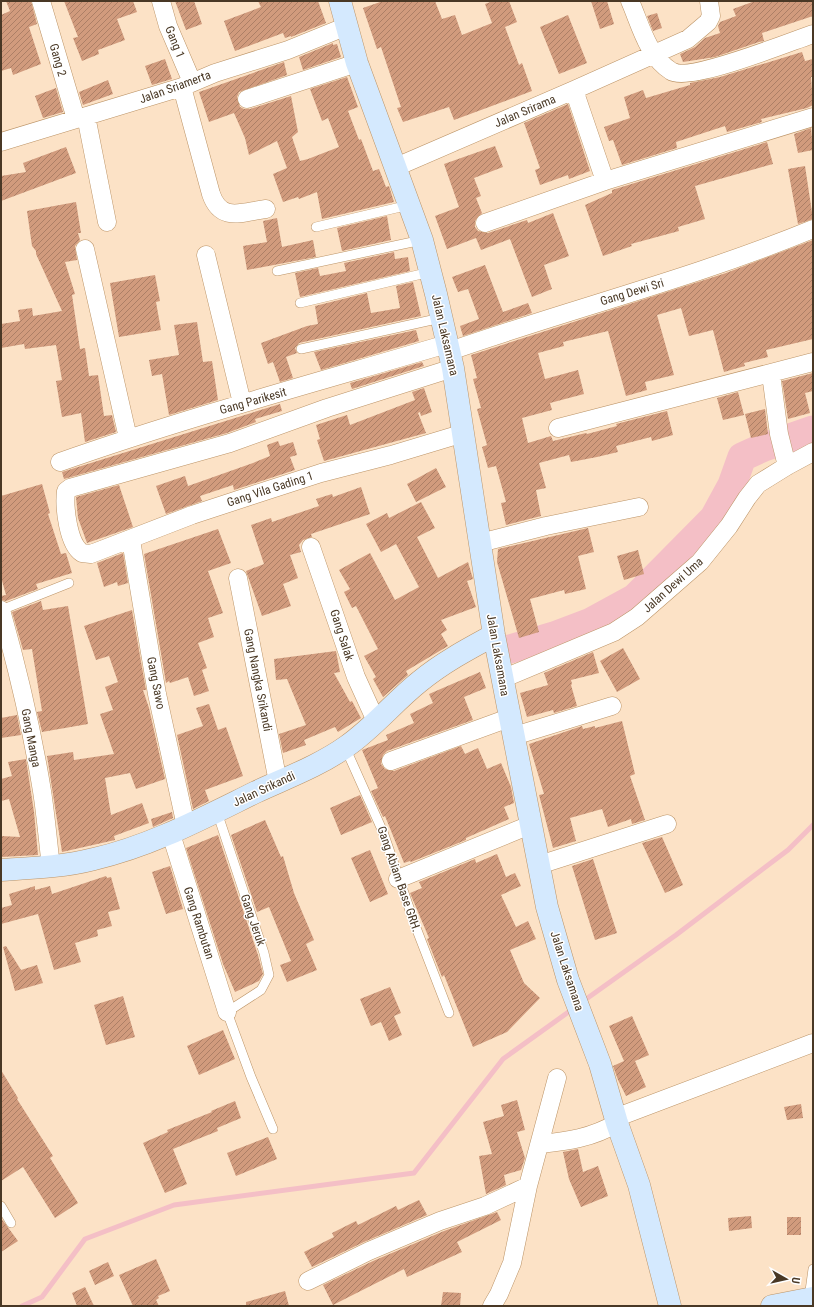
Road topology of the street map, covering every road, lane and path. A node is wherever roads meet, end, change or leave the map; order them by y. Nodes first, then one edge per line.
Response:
1 (41, 1) edge
2 (161, 1) edge
3 (340, 1) edge
4 (630, 1) edge
5 (709, 1) edge
6 (347, 26) junction
7 (813, 34) edge
8 (653, 54) junction
9 (357, 63) junction
10 (187, 84) junction
11 (574, 90) junction
12 (247, 99) dead end
13 (813, 117) edge
14 (81, 118) junction
15 (1, 142) edge
16 (396, 167) junction
17 (605, 181) junction
18 (410, 205) junction
19 (266, 209) dead end
20 (107, 222) dead end
21 (485, 223) dead end
22 (316, 227) dead end
23 (813, 229) edge
24 (422, 240) junction
25 (85, 249) dead end
26 (206, 255) dead end
27 (278, 271) dead end
28 (430, 272) junction
29 (300, 303) dead end
30 (441, 318) junction
31 (301, 349) dead end
32 (450, 355) junction
33 (813, 362) edge
34 (771, 374) junction
35 (242, 403) junction
36 (558, 428) dead end
37 (464, 433) junction
38 (128, 438) junction
39 (813, 452) edge
40 (784, 458) junction
41 (60, 462) dead end
42 (639, 507) dead end
43 (131, 540) junction
44 (480, 543) junction
45 (311, 546) dead end
46 (238, 578) dead end
47 (69, 583) dead end
48 (1, 610) edge
49 (494, 635) junction
50 (502, 679) junction
51 (612, 706) dead end
52 (376, 721) junction
53 (512, 727) junction
54 (345, 747) junction
55 (391, 761) dead end
56 (278, 782) junction
57 (216, 812) junction
58 (530, 824) junction
59 (668, 824) dead end
60 (178, 830) junction
61 (539, 866) junction
62 (51, 867) junction
63 (1, 870) edge
64 (398, 879) junction
65 (227, 1012) junction
66 (449, 1013) dead end
67 (813, 1043) edge
68 (557, 1078) dead end
69 (616, 1120) junction
70 (273, 1129) dead end
71 (540, 1144) junction
72 (528, 1186) junction
73 (1, 1206) edge
74 (11, 1223) dead end
75 (813, 1269) edge
76 (308, 1281) dead end
77 (811, 1298) edge
78 (492, 1306) edge
79 (670, 1306) edge
80 (777, 1306) edge

1 - 14 street, Gang 2
2 - 10 street, Gang 1
3 - 6 main road, Jalan Laksamana
4 - 8 street
5 - 8 street, Jalan Srirama
6 - 9 main road, Jalan Laksamana
6 - 10 street, Jalan Sriamerta
7 - 8 street
8 - 11 street, Jalan Srirama
9 - 12 street
9 - 16 main road, Jalan Laksamana
10 - 14 street, Jalan Sriamerta
10 - 19 street, Gang 1
11 - 16 street, Jalan Srirama
11 - 17 street
13 - 17 street
14 - 15 street, Jalan Sriamerta
14 - 20 street, Gang 2
16 - 18 main road, Jalan Laksamana
17 - 21 street
18 - 22 lane
18 - 24 main road, Jalan Laksamana
23 - 32 street, Gang Dewi Sri
24 - 27 lane
24 - 28 main road, Jalan Laksamana
25 - 38 street
26 - 35 street
28 - 29 lane
28 - 30 main road, Jalan Laksamana
30 - 31 lane
30 - 32 main road, Jalan Laksamana
32 - 35 street, Gang Parikesit
32 - 37 main road, Jalan Laksamana
32 - 43 street, Gang Vila Gading 1
33 - 34 street
34 - 36 street
34 - 40 street
35 - 38 street, Gang Parikesit
37 - 43 street, Gang Vila Gading 1
37 - 44 main road, Jalan Laksamana
38 - 41 street, Gang Parikesit
39 - 40 street, Jalan Dewi Uma
40 - 50 street, Jalan Dewi Uma
42 - 44 street
43 - 60 street, Gang Sawo
44 - 49 main road, Jalan Laksamana
45 - 52 street, Gang Salak
46 - 56 street, Gang Nangka Srikandi
47 - 48 lane
48 - 62 street, Gang Manga
49 - 50 main road, Jalan Laksamana
49 - 52 main road, Jalan Srikandi
50 - 53 main road, Jalan Laksamana
51 - 53 street
52 - 54 main road, Jalan Srikandi
53 - 55 street
53 - 58 main road, Jalan Laksamana
54 - 56 main road, Jalan Srikandi
54 - 64 lane, Gang Abiam Base GRH.
56 - 57 main road, Jalan Srikandi
57 - 60 main road, Jalan Srikandi
57 - 65 lane, Gang Jeruk
58 - 61 main road, Jalan Laksamana
58 - 64 street
59 - 61 street
60 - 62 main road, Jalan Srikandi
60 - 65 street, Gang Rambutan
61 - 69 main road, Jalan Laksamana
62 - 63 main road, Jalan Srikandi
64 - 66 lane, Gang Abiam Base GRH.
65 - 70 lane
67 - 69 street
68 - 71 street
69 - 71 street
69 - 79 main road, Jalan Laksamana
71 - 72 street
72 - 76 street
72 - 78 street
73 - 74 lane
75 - 77 lane
77 - 80 main road

